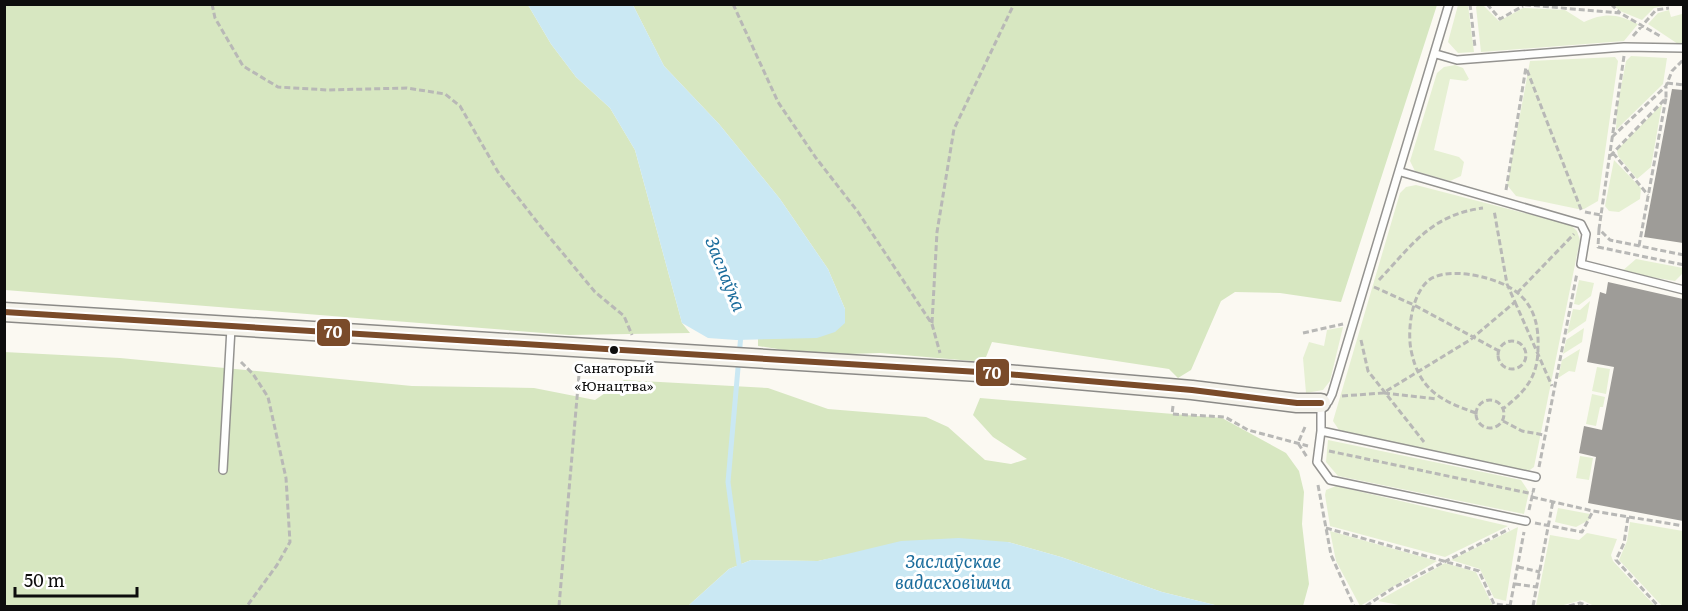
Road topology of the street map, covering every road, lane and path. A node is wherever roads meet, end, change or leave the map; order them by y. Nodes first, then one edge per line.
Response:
1 (212, 4) edge
2 (733, 4) edge
3 (1014, 4) edge
4 (1449, 4) edge
5 (1470, 4) edge
6 (1487, 4) edge
7 (1516, 4) edge
8 (1573, 4) edge
9 (1591, 4) edge
10 (1611, 4) edge
11 (1525, 5) edge
12 (1542, 5) edge
13 (1669, 8) dead end
14 (1574, 10) junction
15 (1587, 10) junction
16 (1620, 13) junction
17 (1643, 24) junction
18 (1625, 47) junction
19 (1681, 48) edge
20 (1436, 54) junction
21 (1476, 55) dead end
22 (1683, 59) edge
23 (1527, 62) dead end
24 (1526, 68) junction
25 (1666, 84) junction
26 (1683, 85) edge
27 (1666, 98) junction
28 (1611, 138) junction
29 (1613, 153) junction
30 (1608, 158) junction
31 (1401, 172) junction
32 (1648, 195) junction
33 (1496, 203) junction
34 (1483, 204) dead end
35 (1505, 209) dead end
36 (1571, 210) dead end
37 (1582, 212) junction
38 (1601, 215) junction
39 (1581, 224) junction
40 (1599, 229) junction
41 (1580, 240) dead end
42 (1639, 246) junction
43 (1683, 255) edge
44 (1581, 264) junction
45 (1683, 265) edge
46 (1376, 276) dead end
47 (1508, 284) junction
48 (1372, 287) junction
49 (1683, 290) edge
50 (1517, 293) junction
51 (1371, 296) dead end
52 (1515, 302) junction
53 (1414, 305) junction
54 (4, 312) edge
55 (1347, 323) dead end
56 (932, 324) junction
57 (231, 325) junction
58 (1303, 333) dead end
59 (1474, 337) junction
60 (1356, 342) dead end
61 (581, 349) junction
62 (1499, 351) junction
63 (638, 352) junction
64 (1538, 354) junction
65 (228, 356) junction
66 (1418, 371) junction
67 (946, 372) junction
68 (1343, 386) dead end
69 (1553, 387) junction
70 (1174, 388) junction
71 (1383, 393) junction
72 (1340, 397) junction
73 (1440, 399) junction
74 (1329, 404) junction
75 (1503, 408) junction
76 (1476, 412) junction
77 (1503, 421) junction
78 (1305, 427) dead end
79 (1321, 431) junction
80 (1544, 435) junction
81 (1298, 443) junction
82 (1317, 449) junction
83 (1431, 450) dead end
84 (1310, 462) dead end
85 (223, 470) dead end
86 (1536, 477) junction
87 (1317, 478) dead end
88 (1533, 496) junction
89 (1553, 501) junction
90 (1593, 512) junction
91 (1628, 517) junction
92 (1526, 521) junction
93 (1548, 526) junction
94 (1683, 526) edge
95 (1326, 528) junction
96 (1446, 560) junction
97 (1518, 567) junction
98 (1540, 572) junction
99 (1515, 584) junction
100 (1537, 588) junction
101 (247, 606) edge
102 (559, 606) edge
103 (1354, 606) edge
104 (1366, 606) edge
105 (1512, 606) edge
106 (1533, 606) edge
107 (1569, 606) edge
108 (1588, 606) edge
109 (1658, 606) edge

1 - 63 path
2 - 56 path
3 - 56 path
4 - 20 lane
5 - 21 path
6 - 11 path
7 - 11 path
8 - 14 path
9 - 15 path
10 - 16 path
11 - 12 path
12 - 14 path
13 - 17 path
14 - 15 path
15 - 16 path
16 - 17 path
17 - 18 path
17 - 19 path
18 - 19 lane
18 - 20 lane
18 - 28 path
20 - 31 lane
22 - 25 path
23 - 24 path
24 - 33 path
24 - 37 path
25 - 26 path
25 - 27 path
25 - 28 path
27 - 29 path
27 - 32 path
28 - 30 path
29 - 30 path
29 - 32 path
30 - 38 path
31 - 33 lane
31 - 74 lane
32 - 42 path
33 - 34 path
33 - 35 path
33 - 39 lane
33 - 47 path
33 - 48 path
36 - 37 path
37 - 38 path
37 - 39 path
38 - 40 path
39 - 44 lane
40 - 42 path
40 - 45 path
41 - 50 path
42 - 43 path
44 - 49 lane
44 - 69 path
46 - 48 path
47 - 50 path
47 - 52 path
47 - 53 path
48 - 51 path
48 - 53 path
50 - 64 path
52 - 59 path
52 - 64 path
53 - 59 path
53 - 66 path
54 - 57 street
55 - 58 path
56 - 67 path
57 - 61 street
57 - 65 lane
59 - 62 path
59 - 66 path
60 - 71 path
61 - 63 street
61 - 102 path
62 - 62 path
63 - 67 street
64 - 69 path
64 - 75 path
65 - 85 lane
65 - 101 path
66 - 71 path
66 - 73 path
67 - 70 street
68 - 72 path
69 - 80 path
70 - 74 street
70 - 81 path
71 - 72 path
71 - 73 path
71 - 83 path
72 - 74 path
73 - 76 path
74 - 79 lane
75 - 76 path
75 - 77 path
76 - 77 path
77 - 80 path
78 - 81 path
79 - 82 lane
79 - 86 lane
80 - 86 path
81 - 82 path
81 - 84 path
82 - 88 path
82 - 92 lane
86 - 88 path
87 - 95 path
88 - 89 path
88 - 92 path
89 - 90 path
89 - 93 path
90 - 91 path
90 - 93 path
91 - 94 path
91 - 109 path
92 - 93 path
92 - 96 path
92 - 97 path
93 - 98 path
95 - 96 path
95 - 103 path
96 - 104 path
96 - 105 path
97 - 98 path
97 - 99 path
98 - 100 path
99 - 100 path
99 - 105 path
100 - 106 path
107 - 108 path

